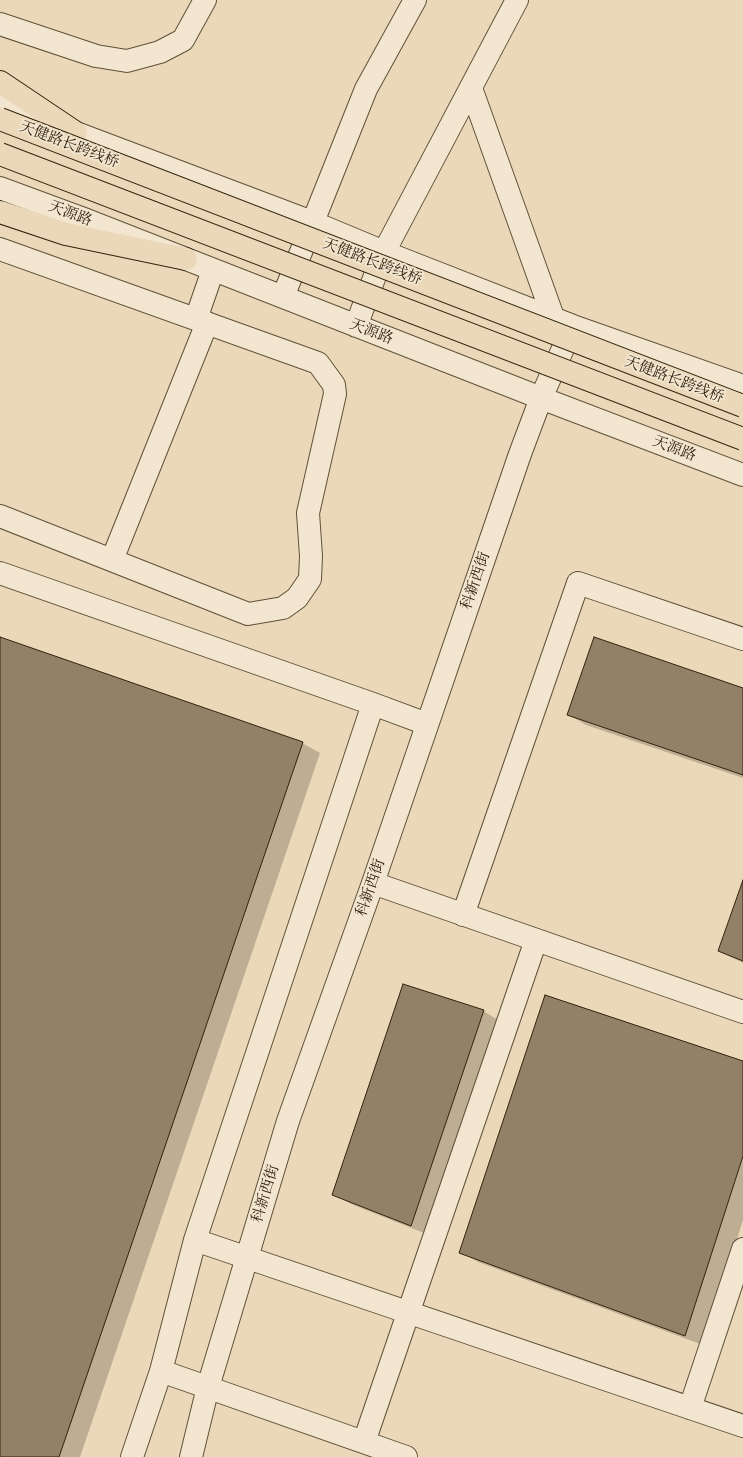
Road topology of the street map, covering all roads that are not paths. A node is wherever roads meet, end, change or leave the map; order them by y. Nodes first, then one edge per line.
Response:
1 (205, 0) edge
2 (415, 0) edge
3 (517, 0) edge
4 (0, 24) edge
5 (0, 82) edge
6 (471, 88) junction
7 (0, 103) edge
8 (0, 119) edge
9 (76, 133) junction
10 (0, 154) edge
11 (0, 188) edge
12 (0, 212) edge
13 (312, 222) junction
14 (0, 249) edge
15 (384, 252) junction
16 (186, 259) junction
17 (213, 270) junction
18 (283, 297) junction
19 (553, 317) junction
20 (201, 322) junction
21 (356, 326) junction
22 (573, 326) junction
23 (743, 386) edge
24 (541, 398) junction
25 (743, 406) edge
26 (743, 440) edge
27 (743, 475) edge
28 (0, 516) edge
29 (112, 560) junction
30 (0, 573) edge
31 (743, 639) edge
32 (374, 704) junction
33 (427, 724) junction
34 (373, 884) junction
35 (463, 915) junction
36 (536, 940) junction
37 (743, 1012) edge
38 (195, 1240) junction
39 (743, 1249) edge
40 (247, 1258) junction
41 (408, 1313) junction
42 (161, 1370) junction
43 (208, 1387) junction
44 (690, 1408) junction
45 (743, 1426) edge
46 (364, 1442) junction
47 (132, 1457) edge
48 (191, 1457) edge
49 (404, 1457) edge

1 - 4 street
2 - 13 street
3 - 6 street
5 - 9 main road
6 - 15 street
6 - 19 street
7 - 9 street
8 - 25 main road, 天健路长跨线桥, bridge
9 - 13 street
10 - 26 main road, 天健路长跨线桥, bridge
11 - 16 street, 天源路
12 - 16 main road
13 - 15 street
13 - 18 street
14 - 20 street
15 - 19 street
15 - 21 street
16 - 17 street, 天源路
17 - 18 street, 天源路
17 - 20 street
18 - 21 street, 天源路
19 - 22 street
20 - 29 street
20 - 29 street
21 - 24 street, 天源路
22 - 23 street
22 - 24 street, 科新西街
24 - 27 street, 天源路
24 - 33 street, 科新西街
28 - 29 street
30 - 32 street
31 - 35 street
32 - 33 street
32 - 38 street
33 - 34 street, 科新西街
34 - 35 street
34 - 40 street, 科新西街
35 - 36 street
36 - 37 street
36 - 41 street
38 - 40 street
38 - 42 street
39 - 44 street
40 - 41 street
40 - 43 street, 科新西街
41 - 44 street
41 - 46 street
42 - 43 street
42 - 47 street
43 - 46 street
43 - 48 street, 科新西街
44 - 45 street
46 - 49 street

